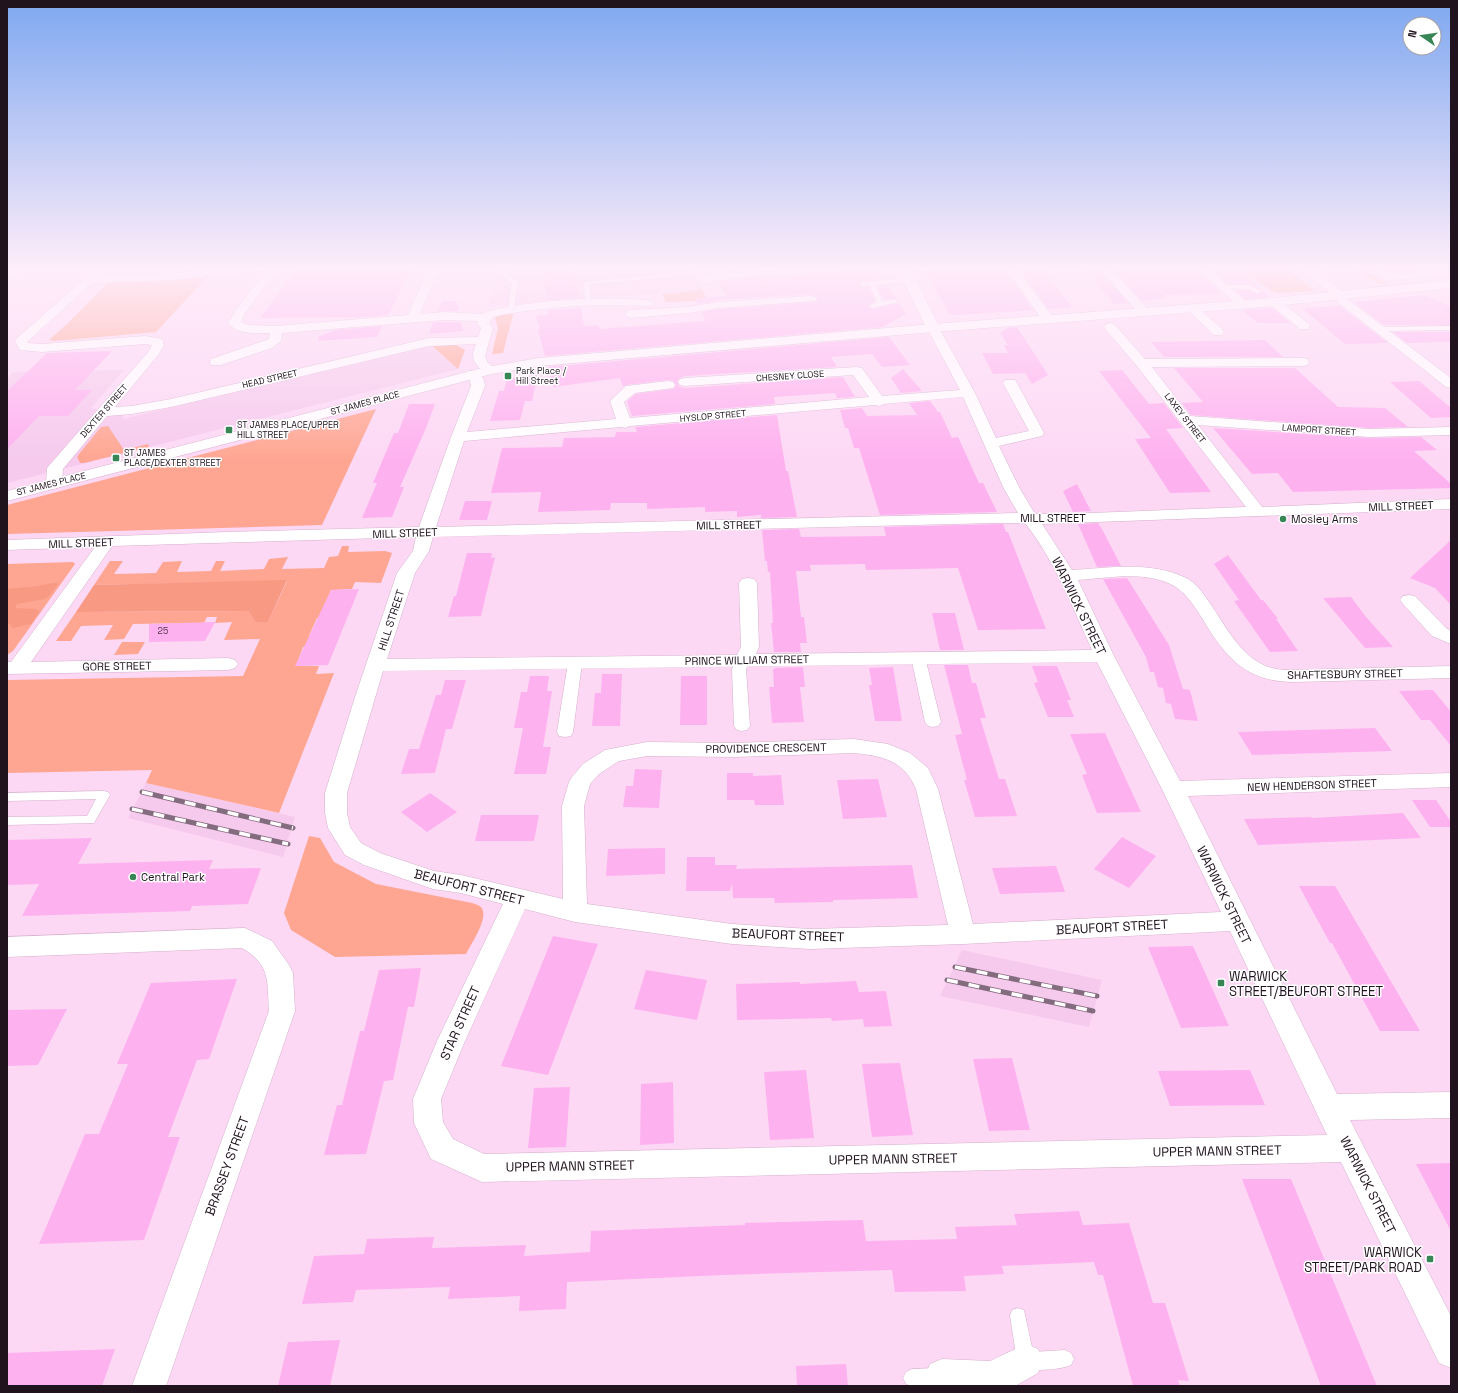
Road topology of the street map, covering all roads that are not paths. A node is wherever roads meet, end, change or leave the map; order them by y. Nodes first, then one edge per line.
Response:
1 (31, 331) edge
2 (276, 331) edge
3 (487, 331) edge
4 (897, 331) edge
5 (935, 331) edge
6 (1114, 331) edge
7 (1383, 331) edge
8 (484, 340) junction
9 (229, 346) dead end
10 (242, 354) junction
11 (216, 362) dead end
12 (1303, 362) dead end
13 (1142, 363) junction
14 (491, 370) junction
15 (473, 374) junction
16 (685, 382) dead end
17 (1010, 383) dead end
18 (1451, 384) edge
19 (668, 385) dead end
20 (968, 393) junction
21 (879, 402) junction
22 (102, 412) junction
23 (1186, 420) junction
24 (625, 424) junction
25 (1451, 431) edge
26 (458, 437) junction
27 (992, 443) junction
28 (54, 484) junction
29 (7, 496) edge
30 (1451, 504) edge
31 (1257, 511) junction
32 (1029, 518) junction
33 (426, 532) junction
34 (107, 542) junction
35 (7, 545) edge
36 (1067, 575) junction
37 (748, 583) dead end
38 (1409, 600) dead end
39 (1451, 638) edge
40 (1104, 656) junction
41 (918, 657) junction
42 (744, 660) junction
43 (575, 663) junction
44 (228, 664) dead end
45 (376, 665) junction
46 (12, 668) edge
47 (1451, 672) edge
48 (933, 722) dead end
49 (742, 726) dead end
50 (565, 732) dead end
51 (1451, 780) edge
52 (1173, 789) junction
53 (7, 797) edge
54 (7, 821) edge
55 (372, 859) joint
56 (518, 899) junction
57 (575, 912) junction
58 (1237, 921) junction
59 (963, 934) junction
60 (7, 947) edge
61 (1451, 1105) edge
62 (1329, 1107) junction
63 (442, 1148) joint
64 (1349, 1148) junction
65 (1018, 1316) dead end
66 (1451, 1351) edge
67 (1065, 1359) dead end
68 (1026, 1361) junction
69 (927, 1377) dead end
70 (994, 1382) edge
71 (149, 1386) edge

1 - 22 street, DEXTER STREET
2 - 10 street
3 - 8 street
4 - 14 main road, ST JAMES PLACE
5 - 20 street, WARWICK STREET
6 - 13 street, LAXEY STREET
7 - 18 street
8 - 14 street
8 - 22 street, HEAD STREET
9 - 10 street
10 - 11 street
12 - 13 street
13 - 23 street, LAXEY STREET
14 - 15 main road, ST JAMES PLACE
15 - 26 street, HILL STREET
15 - 28 main road, ST JAMES PLACE
16 - 21 street, CHESNEY CLOSE
17 - 27 street
19 - 24 street
20 - 21 street, HYSLOP STREET
20 - 27 street, WARWICK STREET
21 - 24 street, HYSLOP STREET
22 - 28 street, DEXTER STREET
23 - 25 street, LAMPORT STREET
23 - 31 street, LAXEY STREET
24 - 26 street, HYSLOP STREET
26 - 33 street, HILL STREET
27 - 32 street, WARWICK STREET
28 - 29 main road, ST JAMES PLACE
30 - 31 street, MILL STREET
31 - 32 street, MILL STREET
32 - 33 street, MILL STREET
32 - 36 street, WARWICK STREET
33 - 34 street, MILL STREET
33 - 45 street, HILL STREET
34 - 35 street, MILL STREET
34 - 46 street
36 - 40 street, WARWICK STREET
36 - 47 street, SHAFTESBURY STREET
37 - 42 street
38 - 39 street
40 - 41 street, PRINCE WILLIAM STREET
40 - 52 street, WARWICK STREET
41 - 42 street, PRINCE WILLIAM STREET
41 - 48 street
42 - 43 street, PRINCE WILLIAM STREET
42 - 49 street
43 - 45 street, PRINCE WILLIAM STREET
43 - 50 street
44 - 46 street, GORE STREET
45 - 55 street, HILL STREET
51 - 52 street, NEW HENDERSON STREET
52 - 58 street, WARWICK STREET
53 - 54 lane
55 - 56 street, BEAUFORT STREET
56 - 57 street, BEAUFORT STREET
56 - 63 street, STAR STREET
57 - 59 street, BEAUFORT STREET
57 - 59 street, PROVIDENCE CRESCENT
58 - 59 street, BEAUFORT STREET
58 - 62 street, WARWICK STREET
60 - 71 street, BRASSEY STREET
61 - 62 street
62 - 64 street, WARWICK STREET
63 - 64 street, UPPER MANN STREET
64 - 66 street, WARWICK STREET
65 - 68 lane
67 - 68 lane
68 - 70 street
69 - 70 street

